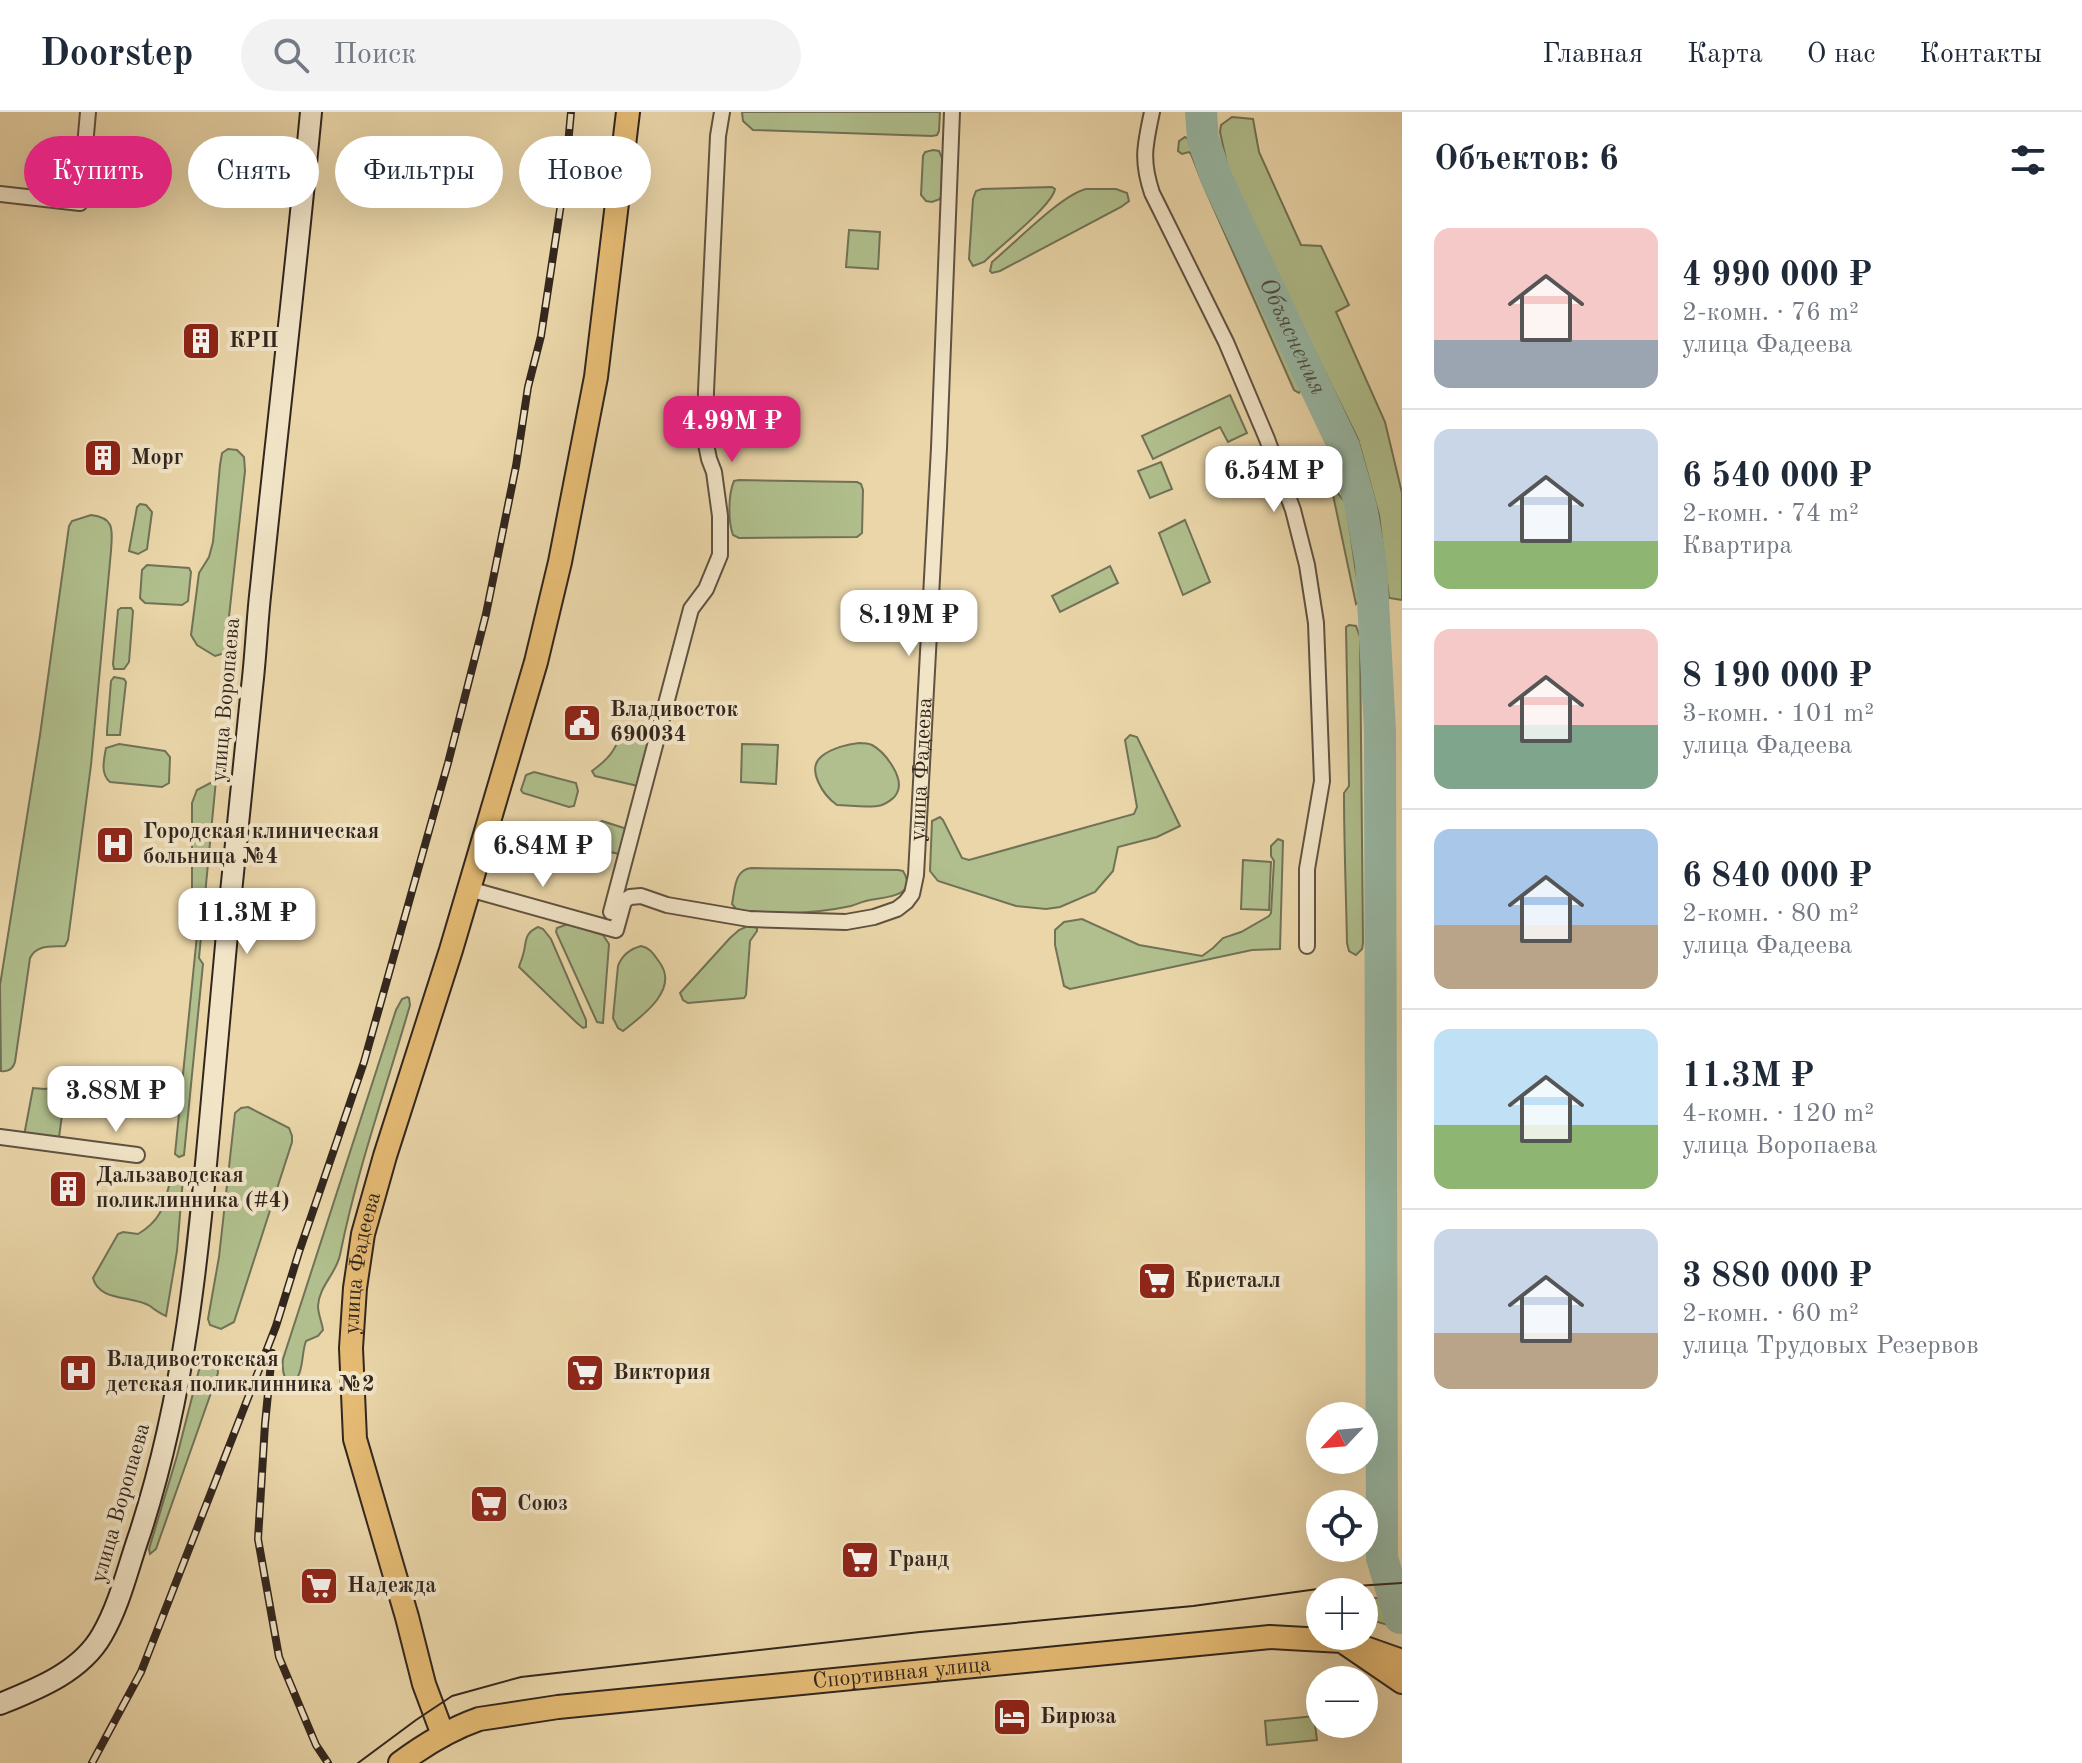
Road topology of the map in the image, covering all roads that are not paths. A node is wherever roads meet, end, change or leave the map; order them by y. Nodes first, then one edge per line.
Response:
1 (88, 112) edge
2 (311, 112) edge
3 (722, 112) edge
4 (952, 112) edge
5 (1152, 112) edge
6 (632, 116) edge
7 (0, 194) edge
8 (469, 889) junction
9 (607, 928) junction
10 (1307, 946) dead end
11 (0, 1137) edge
12 (137, 1155) dead end
13 (1306, 1639) edge
14 (1355, 1650) edge
15 (1375, 1650) edge
16 (1402, 1661) edge
17 (1402, 1682) edge
18 (0, 1704) edge
19 (443, 1735) junction
20 (400, 1763) edge

1 - 7 street
2 - 18 main road, улица Воропаева
3 - 9 street
4 - 9 street, улица Фадеева
5 - 10 street
6 - 8 main road, улица Фадеева
8 - 9 street
8 - 19 main road, улица Фадеева
11 - 12 street
13 - 19 main road, Спортивная улица
14 - 17 main road
15 - 16 main road, Спортивная улица
19 - 20 main road, Спортивная улица

